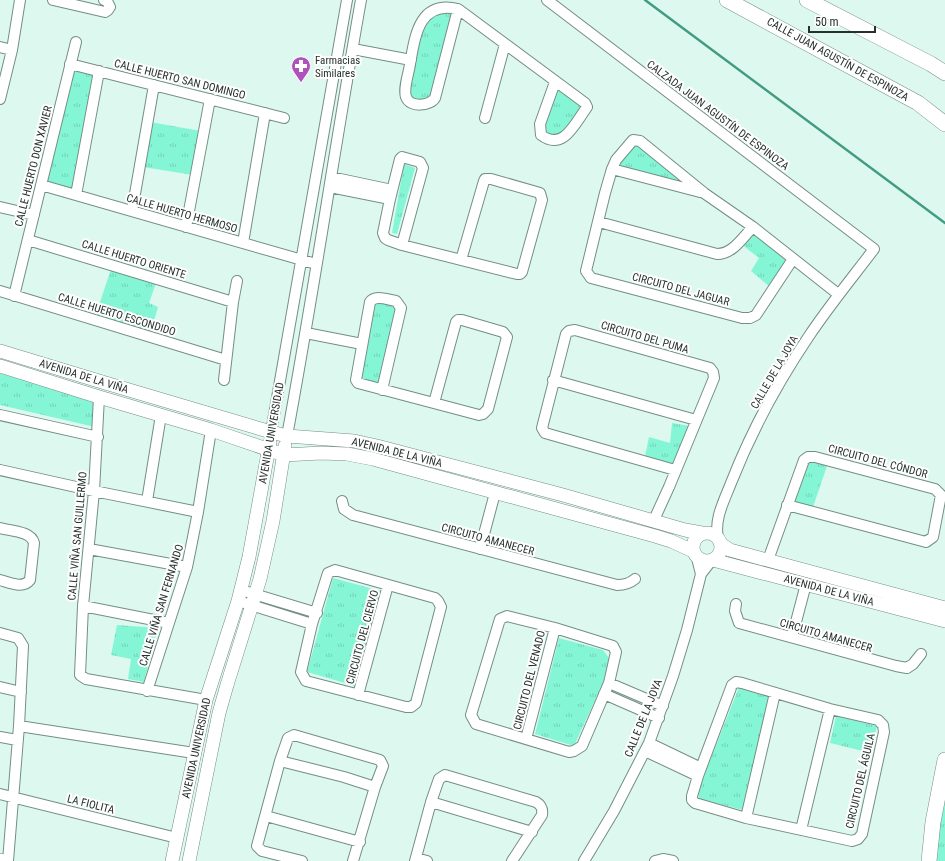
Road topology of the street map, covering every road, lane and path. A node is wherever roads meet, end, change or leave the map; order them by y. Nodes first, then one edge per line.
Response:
1 (20, 0) edge
2 (53, 0) edge
3 (104, 0) edge
4 (547, 0) edge
5 (727, 0) edge
6 (807, 0) edge
7 (362, 3) edge
8 (346, 4) edge
9 (458, 9) junction
10 (76, 42) dead end
11 (505, 44) junction
12 (0, 47) edge
13 (353, 49) junction
14 (12, 50) junction
15 (411, 60) junction
16 (70, 64) junction
17 (99, 71) junction
18 (945, 73) edge
19 (555, 82) junction
20 (154, 85) junction
21 (0, 99) edge
22 (210, 99) junction
23 (265, 113) junction
24 (284, 118) dead end
25 (485, 118) dead end
26 (945, 124) edge
27 (612, 169) junction
28 (331, 182) junction
29 (41, 185) junction
30 (704, 193) junction
31 (391, 194) junction
32 (76, 195) junction
33 (0, 206) edge
34 (132, 211) junction
35 (34, 215) junction
36 (599, 222) junction
37 (186, 227) junction
38 (752, 227) junction
39 (28, 240) junction
40 (243, 243) junction
41 (402, 245) junction
42 (874, 249) joint
43 (793, 259) junction
44 (301, 260) junction
45 (461, 260) junction
46 (316, 264) junction
47 (237, 281) dead end
48 (0, 291) edge
49 (838, 294) junction
50 (14, 296) junction
51 (233, 302) junction
52 (306, 333) junction
53 (362, 344) junction
54 (0, 351) edge
55 (226, 360) junction
56 (0, 366) edge
57 (224, 380) dead end
58 (554, 380) junction
59 (382, 390) junction
60 (99, 397) junction
61 (434, 403) junction
62 (0, 415) edge
63 (161, 415) junction
64 (696, 420) junction
65 (211, 430) junction
66 (271, 432) junction
67 (287, 436) junction
68 (98, 437) junction
69 (268, 449) junction
70 (284, 454) junction
71 (460, 468) junction
72 (0, 470) edge
73 (675, 470) junction
74 (455, 482) junction
75 (94, 491) junction
76 (496, 493) junction
77 (563, 495) junction
78 (147, 501) junction
79 (342, 501) dead end
80 (787, 505) junction
81 (559, 510) junction
82 (198, 512) junction
83 (718, 519) junction
84 (654, 522) junction
85 (0, 528) edge
86 (703, 533) junction
87 (719, 541) junction
88 (89, 548) junction
89 (480, 549) junction
90 (695, 554) junction
91 (712, 560) junction
92 (768, 560) junction
93 (187, 567) junction
94 (701, 574) junction
95 (636, 579) dead end
96 (0, 580) edge
97 (855, 583) junction
98 (388, 584) junction
99 (806, 584) junction
100 (239, 595) junction
101 (852, 596) junction
102 (255, 600) junction
103 (736, 604) dead end
104 (83, 606) junction
105 (945, 608) edge
106 (317, 613) junction
107 (945, 621) edge
108 (169, 623) junction
109 (312, 624) junction
110 (554, 628) junction
111 (0, 633) edge
112 (792, 638) junction
113 (921, 654) dead end
114 (609, 683) junction
115 (0, 687) edge
116 (147, 691) junction
117 (21, 692) junction
118 (775, 693) junction
119 (604, 694) junction
120 (358, 695) junction
121 (206, 700) junction
122 (663, 706) junction
123 (830, 709) junction
124 (659, 718) junction
125 (18, 726) junction
126 (0, 737) edge
127 (526, 739) junction
128 (18, 740) junction
129 (647, 747) junction
130 (194, 753) junction
131 (945, 760) edge
132 (280, 761) junction
133 (699, 772) junction
134 (375, 787) junction
135 (0, 794) edge
136 (14, 798) junction
137 (431, 802) junction
138 (266, 816) junction
139 (746, 818) junction
140 (801, 830) junction
141 (532, 832) junction
142 (177, 838) junction
143 (360, 842) junction
144 (0, 860) edge
145 (415, 860) edge
146 (4, 861) edge
147 (8, 861) edge
148 (172, 861) edge
149 (189, 861) edge
150 (298, 861) edge
151 (353, 861) edge
152 (427, 861) edge
153 (512, 861) edge
154 (584, 861) edge
155 (655, 861) edge
156 (673, 861) edge
157 (929, 861) edge

1 - 14 street
2 - 3 street
4 - 42 street, CALZADA JUAN AGUSTÍN DE ESPINOZA
5 - 26 main road, CALLE JUAN AGUSTÍN DE ESPINOZA
6 - 18 main road
7 - 8 street
7 - 13 street, AVENIDA UNIVERSIDAD
8 - 44 street, AVENIDA UNIVERSIDAD
9 - 11 street
9 - 15 street
9 - 15 street
10 - 16 street, CALLE HUERTO DON XAVIER
11 - 19 street
11 - 25 street
12 - 14 street
13 - 15 street
13 - 28 street, AVENIDA UNIVERSIDAD
14 - 21 street
16 - 17 street, CALLE HUERTO SAN DOMINGO
16 - 29 street, CALLE HUERTO DON XAVIER
17 - 20 street, CALLE HUERTO SAN DOMINGO
17 - 32 street
19 - 19 street
20 - 22 street, CALLE HUERTO SAN DOMINGO
20 - 34 street
22 - 23 street, CALLE HUERTO SAN DOMINGO
22 - 37 street
23 - 24 street, CALLE HUERTO SAN DOMINGO
23 - 40 street
27 - 30 street, CIRCUITO DEL JAGUAR
27 - 30 street, CIRCUITO DEL JAGUAR
27 - 36 street, CIRCUITO DEL JAGUAR
28 - 31 street
28 - 46 street, AVENIDA UNIVERSIDAD
29 - 32 street, CALLE HUERTO HERMOSO
29 - 35 street, CALLE HUERTO DON XAVIER
30 - 38 street, CIRCUITO DEL JAGUAR
31 - 41 street
31 - 41 street
32 - 34 street, CALLE HUERTO HERMOSO
33 - 35 street
34 - 37 street, CALLE HUERTO HERMOSO
35 - 39 street, CALLE HUERTO DON XAVIER
36 - 38 street
36 - 43 street, CIRCUITO DEL JAGUAR
37 - 40 street, CALLE HUERTO HERMOSO
38 - 43 street, CIRCUITO DEL JAGUAR
39 - 50 street, CALLE HUERTO DON XAVIER
39 - 51 street, CALLE HUERTO ORIENTE
40 - 44 street, CALLE HUERTO HERMOSO
41 - 45 street
42 - 49 street, CALLE DE LA JOYA
43 - 49 street, CIRCUITO DEL JAGUAR
44 - 46 street, CALLE HUERTO HERMOSO
44 - 66 street, AVENIDA UNIVERSIDAD
45 - 45 street
46 - 52 street, AVENIDA UNIVERSIDAD
47 - 51 street
48 - 50 street, CALLE HUERTO ESCONDIDO
49 - 83 street, CALLE DE LA JOYA
50 - 55 street, CALLE HUERTO ESCONDIDO
51 - 55 street
52 - 53 street
52 - 67 street, AVENIDA UNIVERSIDAD
53 - 59 street
53 - 59 street
54 - 66 street, AVENIDA DE LA VIÑA
55 - 57 street
56 - 60 street, AVENIDA DE LA VIÑA
58 - 64 street
58 - 64 street, CIRCUITO DEL PUMA
58 - 73 street, CIRCUITO DEL PUMA
59 - 61 street
60 - 63 street, AVENIDA DE LA VIÑA
60 - 68 street, CALLE VIÑA SAN GUILLERMO
61 - 61 street
62 - 68 street
63 - 65 street, AVENIDA DE LA VIÑA
63 - 78 street
64 - 73 street, CIRCUITO DEL PUMA
65 - 69 street, AVENIDA DE LA VIÑA
65 - 82 street, CALLE VIÑA SAN FERNANDO
66 - 67 street, AVENIDA DE LA VIÑA
66 - 69 street, AVENIDA UNIVERSIDAD
67 - 70 street, AVENIDA UNIVERSIDAD
67 - 71 street, AVENIDA DE LA VIÑA
68 - 75 street, CALLE VIÑA SAN GUILLERMO
69 - 70 street, AVENIDA DE LA VIÑA
69 - 100 street, AVENIDA UNIVERSIDAD
70 - 74 street, AVENIDA DE LA VIÑA
70 - 102 street, AVENIDA UNIVERSIDAD
71 - 74 street
71 - 77 street, AVENIDA DE LA VIÑA
72 - 75 street
73 - 84 street, CIRCUITO DEL PUMA
74 - 76 street, AVENIDA DE LA VIÑA
75 - 78 street
75 - 88 street, CALLE VIÑA SAN GUILLERMO
76 - 81 street, AVENIDA DE LA VIÑA
76 - 89 street
77 - 81 street
77 - 84 street, AVENIDA DE LA VIÑA
78 - 82 street
79 - 89 street, CIRCUITO AMANECER
80 - 80 street, CIRCUITO DEL CÓNDOR
80 - 92 street, CIRCUITO DEL CÓNDOR
81 - 90 street, AVENIDA DE LA VIÑA
82 - 93 street, CALLE VIÑA SAN FERNANDO
83 - 86 street, CALLE DE LA JOYA
83 - 87 street, CALLE DE LA JOYA
84 - 86 street, AVENIDA DE LA VIÑA
85 - 96 street
86 - 87 street
86 - 90 street
87 - 91 street
87 - 92 street, AVENIDA DE LA VIÑA
88 - 93 street
88 - 104 street, CALLE VIÑA SAN GUILLERMO
89 - 95 street, CIRCUITO AMANECER
90 - 91 street
90 - 94 street, CALLE DE LA JOYA
91 - 94 street, CALLE DE LA JOYA
91 - 99 street, AVENIDA DE LA VIÑA
92 - 97 street, AVENIDA DE LA VIÑA
93 - 108 street, CALLE VIÑA SAN FERNANDO
94 - 122 street, CALLE DE LA JOYA
97 - 101 street
97 - 105 street, AVENIDA DE LA VIÑA
98 - 106 street, CIRCUITO DEL CIERVO
98 - 120 street, CIRCUITO DEL CIERVO
98 - 120 street, CIRCUITO DEL CIERVO
99 - 101 street, AVENIDA DE LA VIÑA
99 - 112 street
100 - 102 street
100 - 121 street, AVENIDA UNIVERSIDAD
101 - 107 street, AVENIDA DE LA VIÑA
102 - 106 street
102 - 109 street
102 - 149 street, AVENIDA UNIVERSIDAD
103 - 112 street, CIRCUITO AMANECER
104 - 108 street
104 - 116 street, CALLE VIÑA SAN GUILLERMO
106 - 109 street, CIRCUITO DEL CIERVO
108 - 116 street, CALLE VIÑA SAN FERNANDO
109 - 120 street, CIRCUITO DEL CIERVO
110 - 114 street, CIRCUITO DEL VENADO
110 - 127 street, CIRCUITO DEL VENADO
110 - 127 street, CIRCUITO DEL VENADO
111 - 117 street
112 - 113 street, CIRCUITO AMANECER
114 - 119 street, CIRCUITO DEL VENADO
114 - 122 street
115 - 117 street
116 - 121 street
117 - 125 street
118 - 123 street, CIRCUITO DEL ÁGUILA
118 - 133 street, CIRCUITO DEL ÁGUILA
118 - 139 street
119 - 124 street
119 - 127 street, CIRCUITO DEL VENADO
121 - 130 street, AVENIDA UNIVERSIDAD
122 - 124 street, CALLE DE LA JOYA
123 - 140 street
123 - 140 street, CIRCUITO DEL ÁGUILA
124 - 129 street, CALLE DE LA JOYA
125 - 128 street
125 - 130 street
126 - 128 street
128 - 136 street
129 - 133 street
129 - 154 street, CALLE DE LA JOYA
130 - 142 street, AVENIDA UNIVERSIDAD
131 - 157 main road
132 - 134 street
132 - 134 street
132 - 138 street
133 - 139 street, CIRCUITO DEL ÁGUILA
134 - 143 street
135 - 136 street, LA FIOLITA
136 - 142 street, LA FIOLITA
136 - 147 street
137 - 141 street
137 - 141 street
137 - 145 street
138 - 143 street
138 - 150 street
139 - 140 street, CIRCUITO DEL ÁGUILA
141 - 153 street
142 - 148 street, AVENIDA UNIVERSIDAD
143 - 151 street
144 - 146 street
145 - 152 street
155 - 156 street

